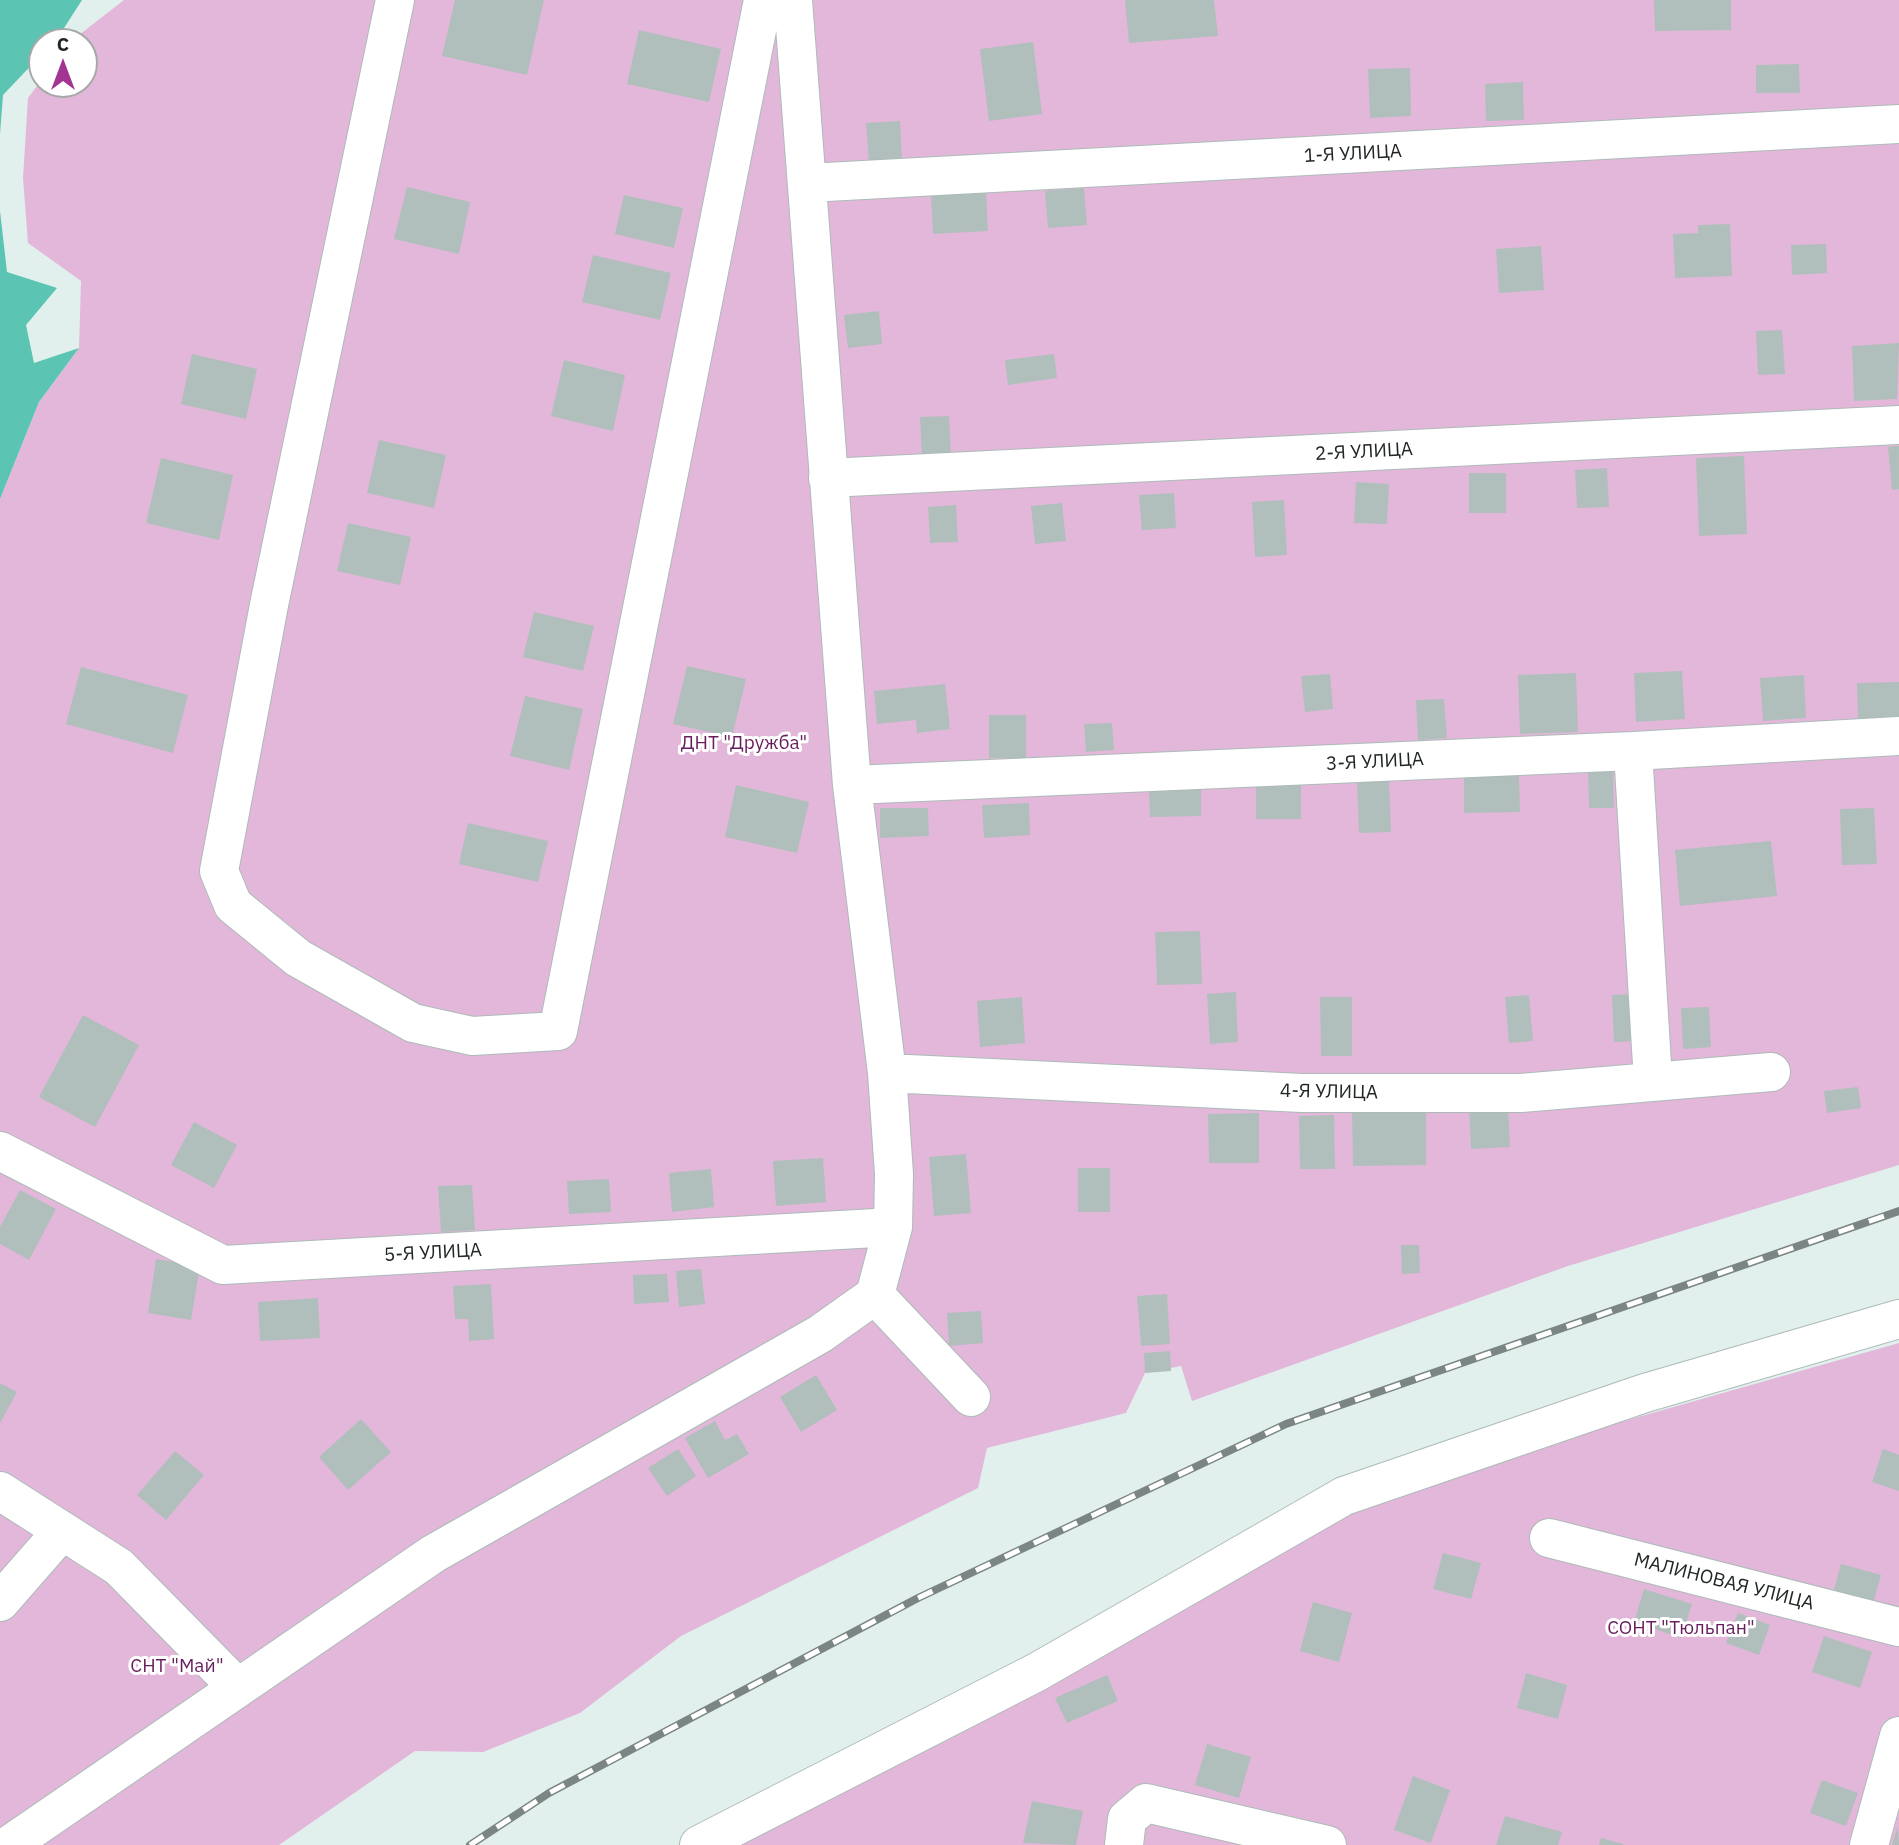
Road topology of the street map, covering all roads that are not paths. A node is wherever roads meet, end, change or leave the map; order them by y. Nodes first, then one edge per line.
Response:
1 (395, 0) edge
2 (763, 0) edge
3 (793, 0) edge
4 (1899, 124) edge
5 (808, 183) junction
6 (1899, 425) edge
7 (828, 478) junction
8 (1899, 736) edge
9 (1633, 751) junction
10 (852, 785) junction
11 (1771, 1072) dead end
12 (887, 1073) junction
13 (1653, 1081) junction
14 (0, 1150) edge
15 (893, 1227) junction
16 (875, 1295) junction
17 (1899, 1319) edge
18 (971, 1397) dead end
19 (0, 1491) edge
20 (62, 1531) junction
21 (1549, 1538) dead end
22 (0, 1602) edge
23 (1899, 1627) edge
24 (238, 1689) junction
25 (1899, 1737) edge
26 (9, 1845) edge
27 (699, 1845) edge
28 (1124, 1845) edge
29 (1326, 1845) edge
30 (1869, 1845) edge

1 - 2 street
3 - 5 street
4 - 5 street, 1-Я УЛИЦА
5 - 7 street
6 - 7 street, 2-Я УЛИЦА
7 - 10 street
8 - 9 street, 3-Я УЛИЦА
9 - 10 street, 3-Я УЛИЦА
9 - 13 street
10 - 12 street
11 - 13 street, 4-Я УЛИЦА
12 - 13 street, 4-Я УЛИЦА
12 - 15 street
14 - 15 street, 5-Я УЛИЦА
15 - 16 street
16 - 18 street
16 - 24 street
17 - 27 street
19 - 20 street
20 - 22 street
20 - 24 street
21 - 23 street, МАЛИНОВАЯ УЛИЦА
24 - 26 street
25 - 30 street
28 - 29 street

